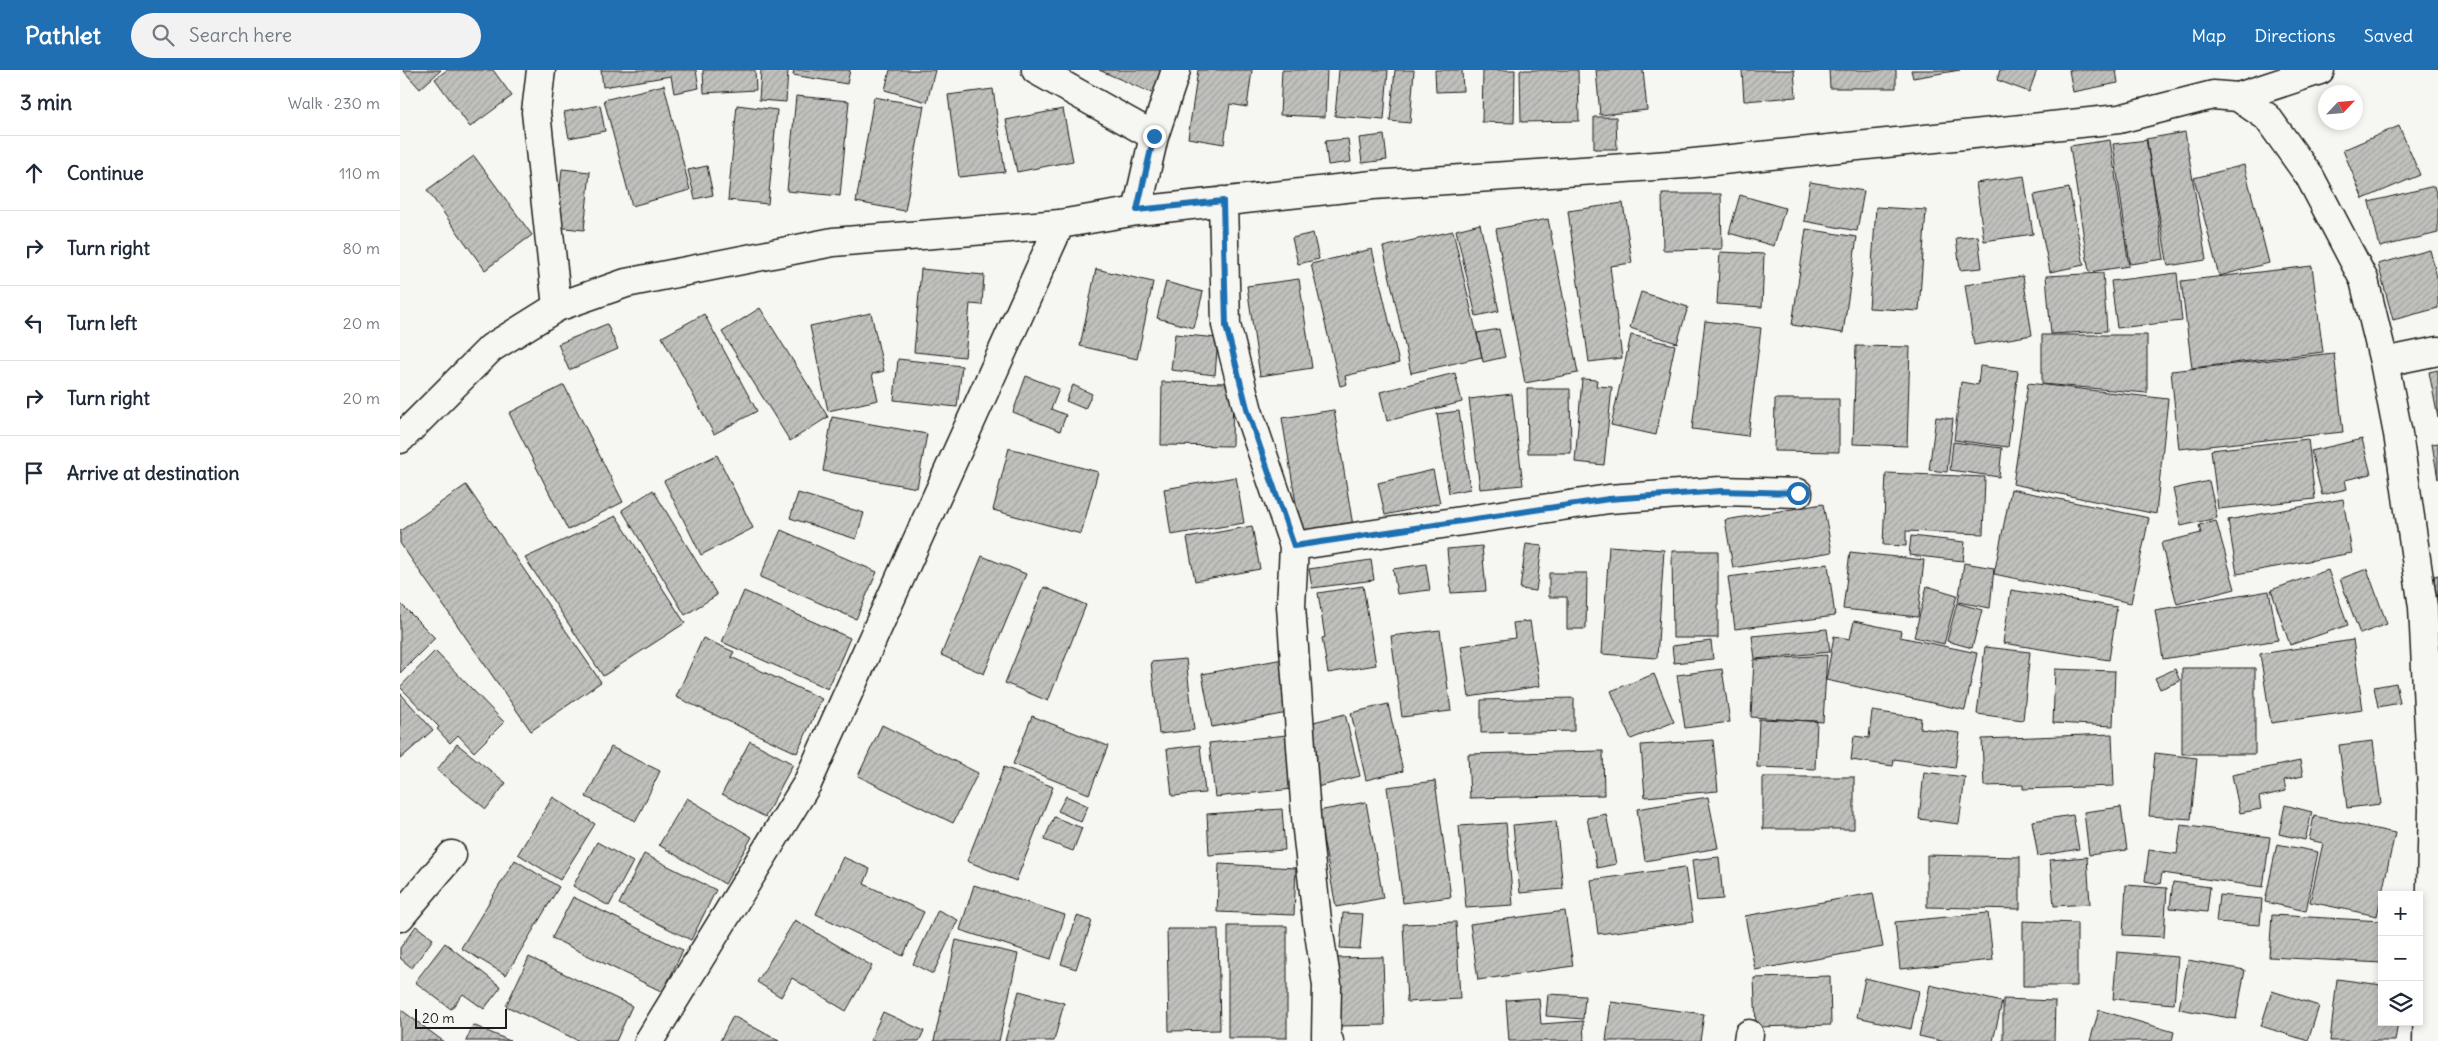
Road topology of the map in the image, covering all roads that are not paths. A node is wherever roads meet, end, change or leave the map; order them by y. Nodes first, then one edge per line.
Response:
1 (541, 70) edge
2 (1036, 70) edge
3 (1176, 70) edge
4 (2309, 72) edge
5 (2238, 97) junction
6 (1154, 136) junction
7 (1223, 201) junction
8 (1137, 210) junction
9 (1060, 224) junction
10 (557, 307) junction
11 (2438, 351) edge
12 (2384, 362) junction
13 (400, 439) edge
14 (1798, 493) dead end
15 (1294, 546) junction
16 (2435, 798) edge
17 (452, 854) dead end
18 (400, 916) edge
19 (649, 1041) edge
20 (1329, 1041) edge
21 (2427, 1041) edge

1 - 10 street
2 - 6 street
3 - 6 street
4 - 5 street
5 - 7 street
5 - 12 street
6 - 8 street
7 - 8 street
7 - 15 street
8 - 9 street
9 - 10 street
9 - 19 street
10 - 13 street
11 - 12 street
12 - 16 street
14 - 15 street
15 - 20 street
16 - 21 street
17 - 18 street

